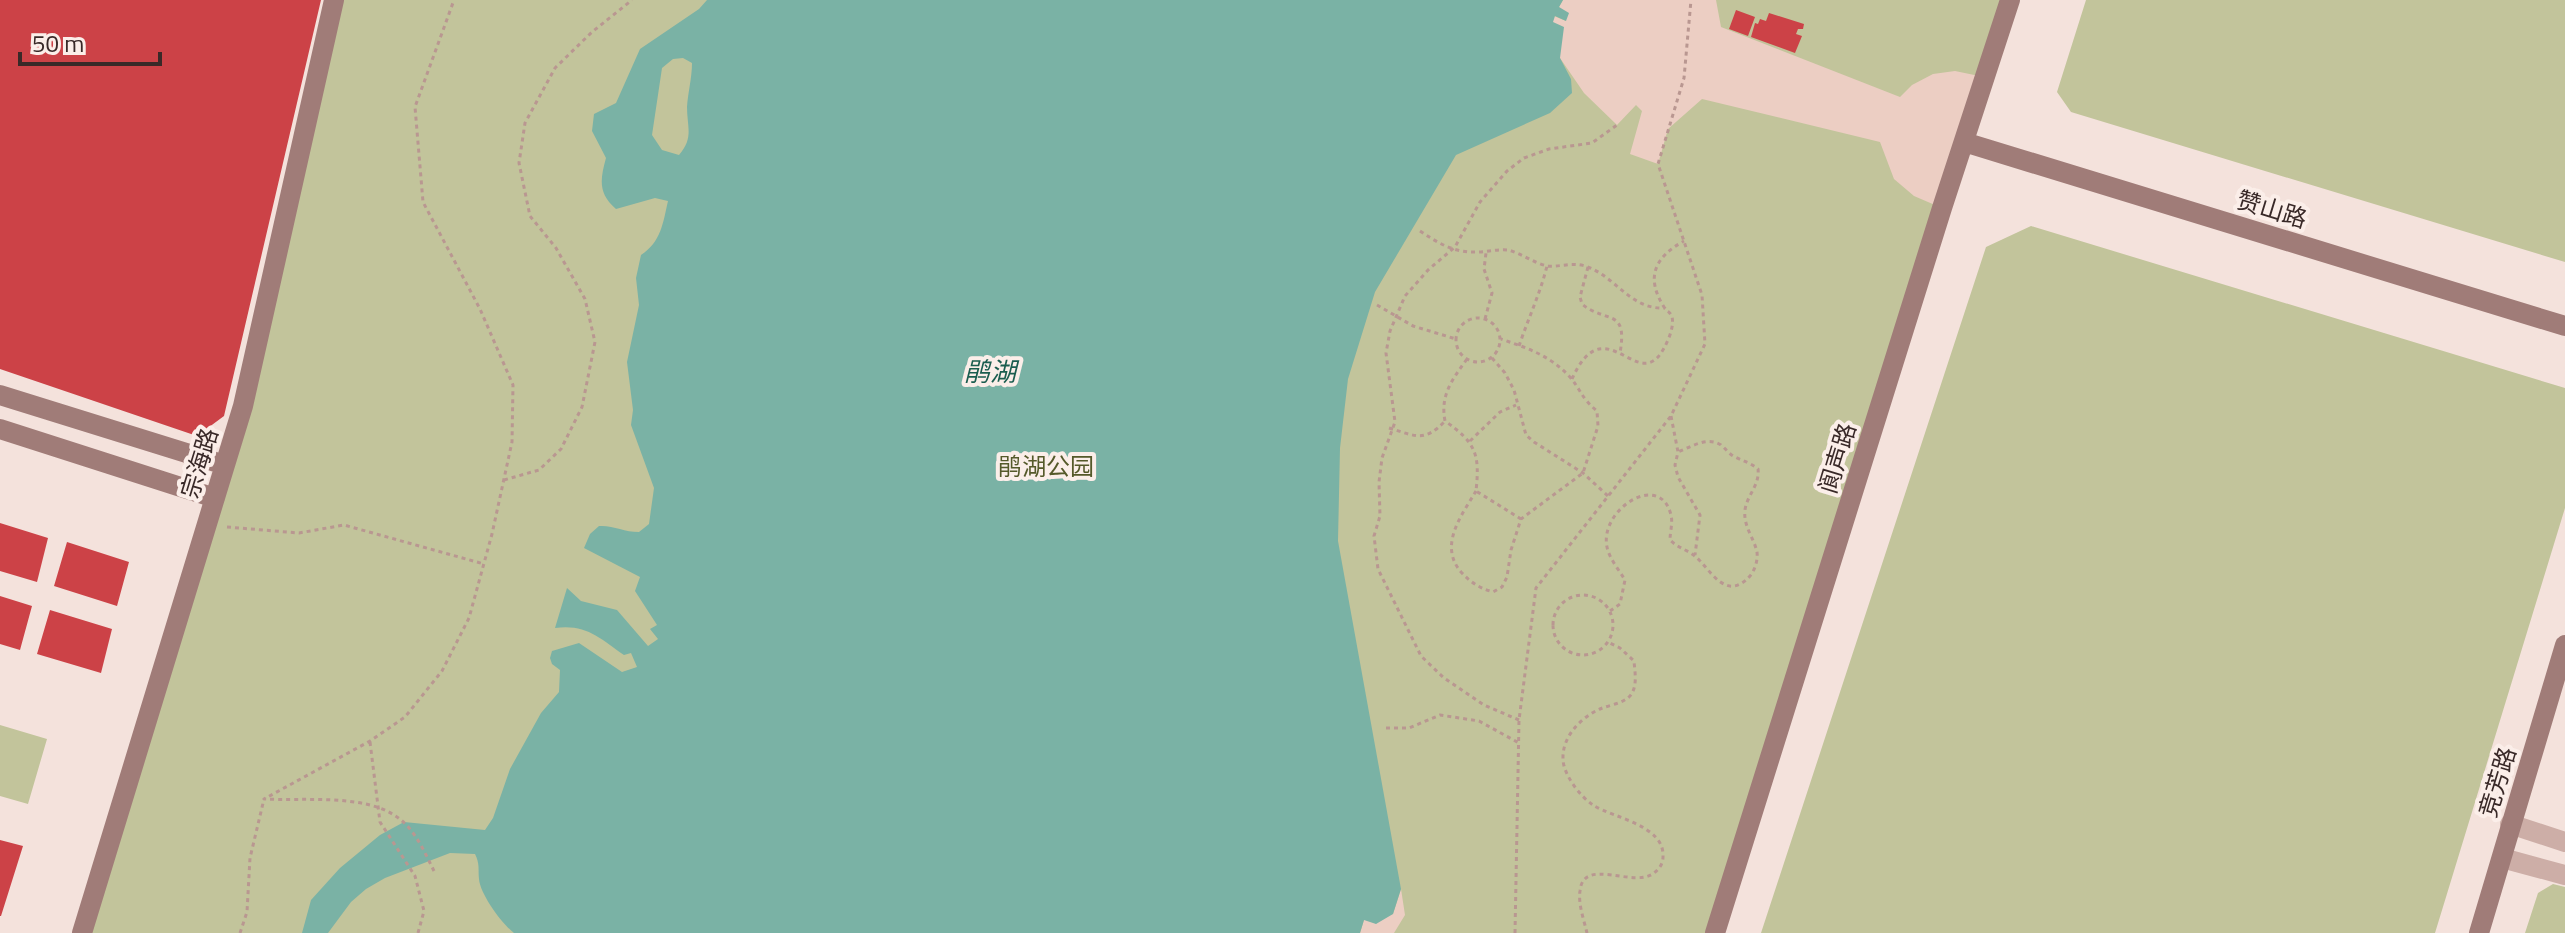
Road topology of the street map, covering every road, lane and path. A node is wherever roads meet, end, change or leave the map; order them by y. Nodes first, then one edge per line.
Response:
1 (334, 0) edge
2 (454, 0) edge
3 (632, 0) edge
4 (1691, 0) edge
5 (2010, 0) edge
6 (1617, 125) dead end
7 (1964, 142) junction
8 (1420, 231) dead end
9 (1684, 241) junction
10 (1453, 249) junction
11 (1486, 251) junction
12 (1548, 266) junction
13 (1588, 267) junction
14 (1377, 305) dead end
15 (1665, 308) junction
16 (1396, 316) junction
17 (1485, 319) junction
18 (2565, 326) edge
19 (1456, 339) junction
20 (1501, 339) junction
21 (1519, 346) junction
22 (1620, 353) junction
23 (1492, 358) junction
24 (1467, 359) junction
25 (1572, 379) junction
26 (0, 395) edge
27 (1517, 405) junction
28 (1671, 416) junction
29 (1445, 421) junction
30 (0, 429) edge
31 (1391, 429) junction
32 (1470, 441) junction
33 (1678, 452) junction
34 (225, 465) junction
35 (1583, 473) junction
36 (504, 480) junction
37 (1476, 491) junction
38 (1608, 496) junction
39 (215, 498) junction
40 (1521, 519) junction
41 (225, 527) dead end
42 (1695, 555) junction
43 (484, 564) junction
44 (1610, 611) junction
45 (1608, 642) junction
46 (2565, 645) edge
47 (1519, 720) junction
48 (1386, 728) dead end
49 (370, 741) junction
50 (1519, 743) junction
51 (264, 799) junction
52 (378, 808) junction
53 (2510, 824) junction
54 (2565, 842) edge
55 (2502, 858) junction
56 (434, 871) dead end
57 (2565, 875) edge
58 (82, 933) edge
59 (240, 933) edge
60 (418, 933) edge
61 (1515, 933) edge
62 (1587, 933) edge
63 (1715, 933) edge
64 (2479, 933) edge

1 - 34 street, 宗海路
2 - 36 path
3 - 36 path
4 - 9 path
5 - 7 street, 阆声路
6 - 10 path
7 - 18 street, 赞山路
7 - 63 street, 阆声路
8 - 10 path
9 - 15 path
9 - 28 path
10 - 11 path
10 - 16 path
11 - 12 path
11 - 17 path
12 - 13 path
12 - 21 path
13 - 15 path
13 - 22 path
14 - 16 path
15 - 22 path
16 - 19 path
16 - 31 path
17 - 19 path
17 - 20 path
19 - 24 path
20 - 21 path
20 - 23 path
21 - 25 path
22 - 25 path
23 - 24 path
23 - 27 path
24 - 29 path
25 - 35 path
26 - 34 street
27 - 32 path
27 - 35 path
28 - 33 path
28 - 38 path
29 - 31 path
29 - 32 path
30 - 39 street
31 - 47 path
32 - 37 path
33 - 42 path
33 - 42 path
34 - 39 street, 宗海路
35 - 38 path
35 - 40 path
36 - 43 path
37 - 40 path
37 - 40 path
38 - 47 path
39 - 58 street, 宗海路
41 - 43 path
42 - 44 path
43 - 49 path
44 - 45 path
44 - 45 path
45 - 62 path
46 - 53 street, 竞芳路
47 - 50 path
48 - 50 path
49 - 51 path
49 - 52 path
50 - 61 path
51 - 52 path
51 - 59 path
52 - 56 path
52 - 60 path
53 - 54 street
53 - 55 street, 竞芳路
55 - 57 street
55 - 64 street, 竞芳路

